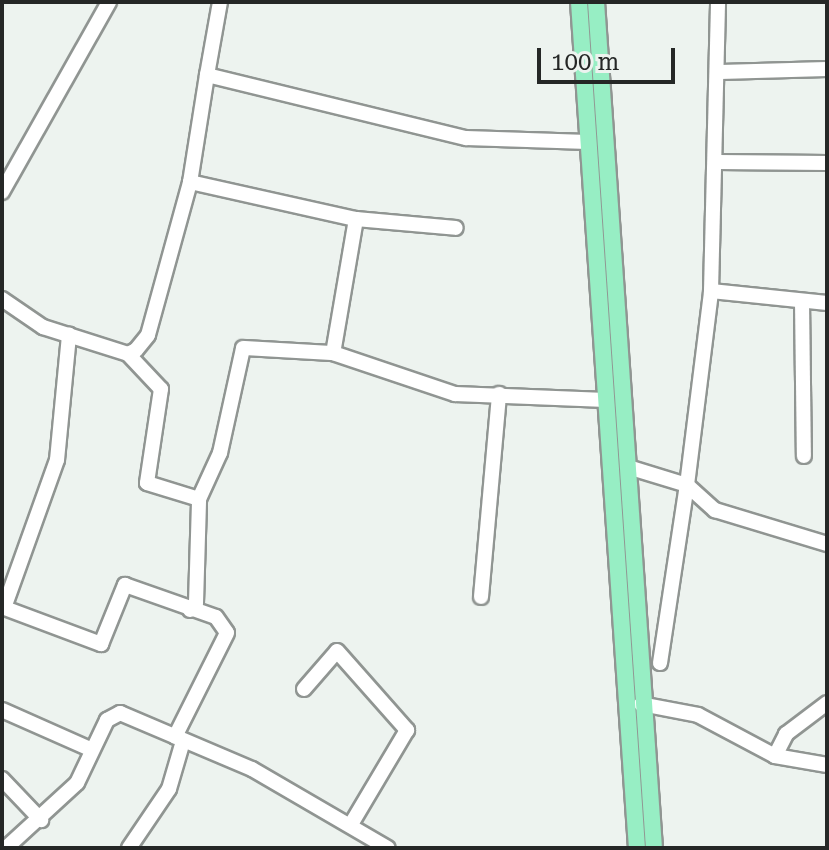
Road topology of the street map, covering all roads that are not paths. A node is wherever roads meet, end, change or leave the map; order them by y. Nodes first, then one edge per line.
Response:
1 (109, 2) edge
2 (220, 2) edge
3 (579, 2) edge
4 (596, 2) edge
5 (718, 2) edge
6 (827, 69) edge
7 (720, 72) junction
8 (207, 75) junction
9 (588, 142) junction
10 (718, 162) junction
11 (827, 163) edge
12 (190, 182) junction
13 (2, 192) edge
14 (356, 219) junction
15 (456, 228) dead end
16 (711, 291) junction
17 (2, 299) edge
18 (802, 301) junction
19 (827, 303) edge
20 (69, 335) junction
21 (333, 353) junction
22 (128, 354) junction
23 (612, 362) junction
24 (499, 394) junction
25 (606, 400) junction
26 (804, 456) dead end
27 (628, 467) junction
28 (687, 485) junction
29 (199, 499) junction
30 (827, 544) edge
31 (481, 597) dead end
32 (3, 608) edge
33 (190, 610) junction
34 (660, 663) dead end
35 (304, 689) dead end
36 (827, 703) edge
37 (641, 704) junction
38 (2, 710) edge
39 (179, 739) junction
40 (90, 749) junction
41 (775, 756) junction
42 (827, 765) edge
43 (2, 779) edge
44 (41, 820) junction
45 (353, 821) junction
46 (6, 848) edge
47 (129, 848) edge
48 (388, 848) edge
49 (637, 848) edge
50 (654, 848) edge

1 - 13 street
2 - 8 street
3 - 9 main road
4 - 23 main road
5 - 7 street
6 - 7 street
7 - 10 street
8 - 9 street
8 - 12 street
9 - 23 main road
10 - 11 street
10 - 16 street
12 - 14 street
12 - 22 street
14 - 15 street
14 - 21 street
16 - 18 street
16 - 28 street
17 - 20 street
18 - 19 street
18 - 26 street
20 - 22 street
20 - 32 street
21 - 24 street
21 - 29 street
22 - 29 street
23 - 25 main road
23 - 27 main road
24 - 25 street
24 - 31 street
25 - 49 main road
27 - 28 street
27 - 37 main road
28 - 30 street
28 - 34 street
29 - 33 street
32 - 33 street
33 - 39 street
35 - 45 street
36 - 41 street
37 - 41 street
37 - 50 main road
38 - 40 street
39 - 40 street
39 - 45 street
39 - 47 street
40 - 44 street
41 - 42 street
43 - 44 street
44 - 46 street
45 - 48 street

